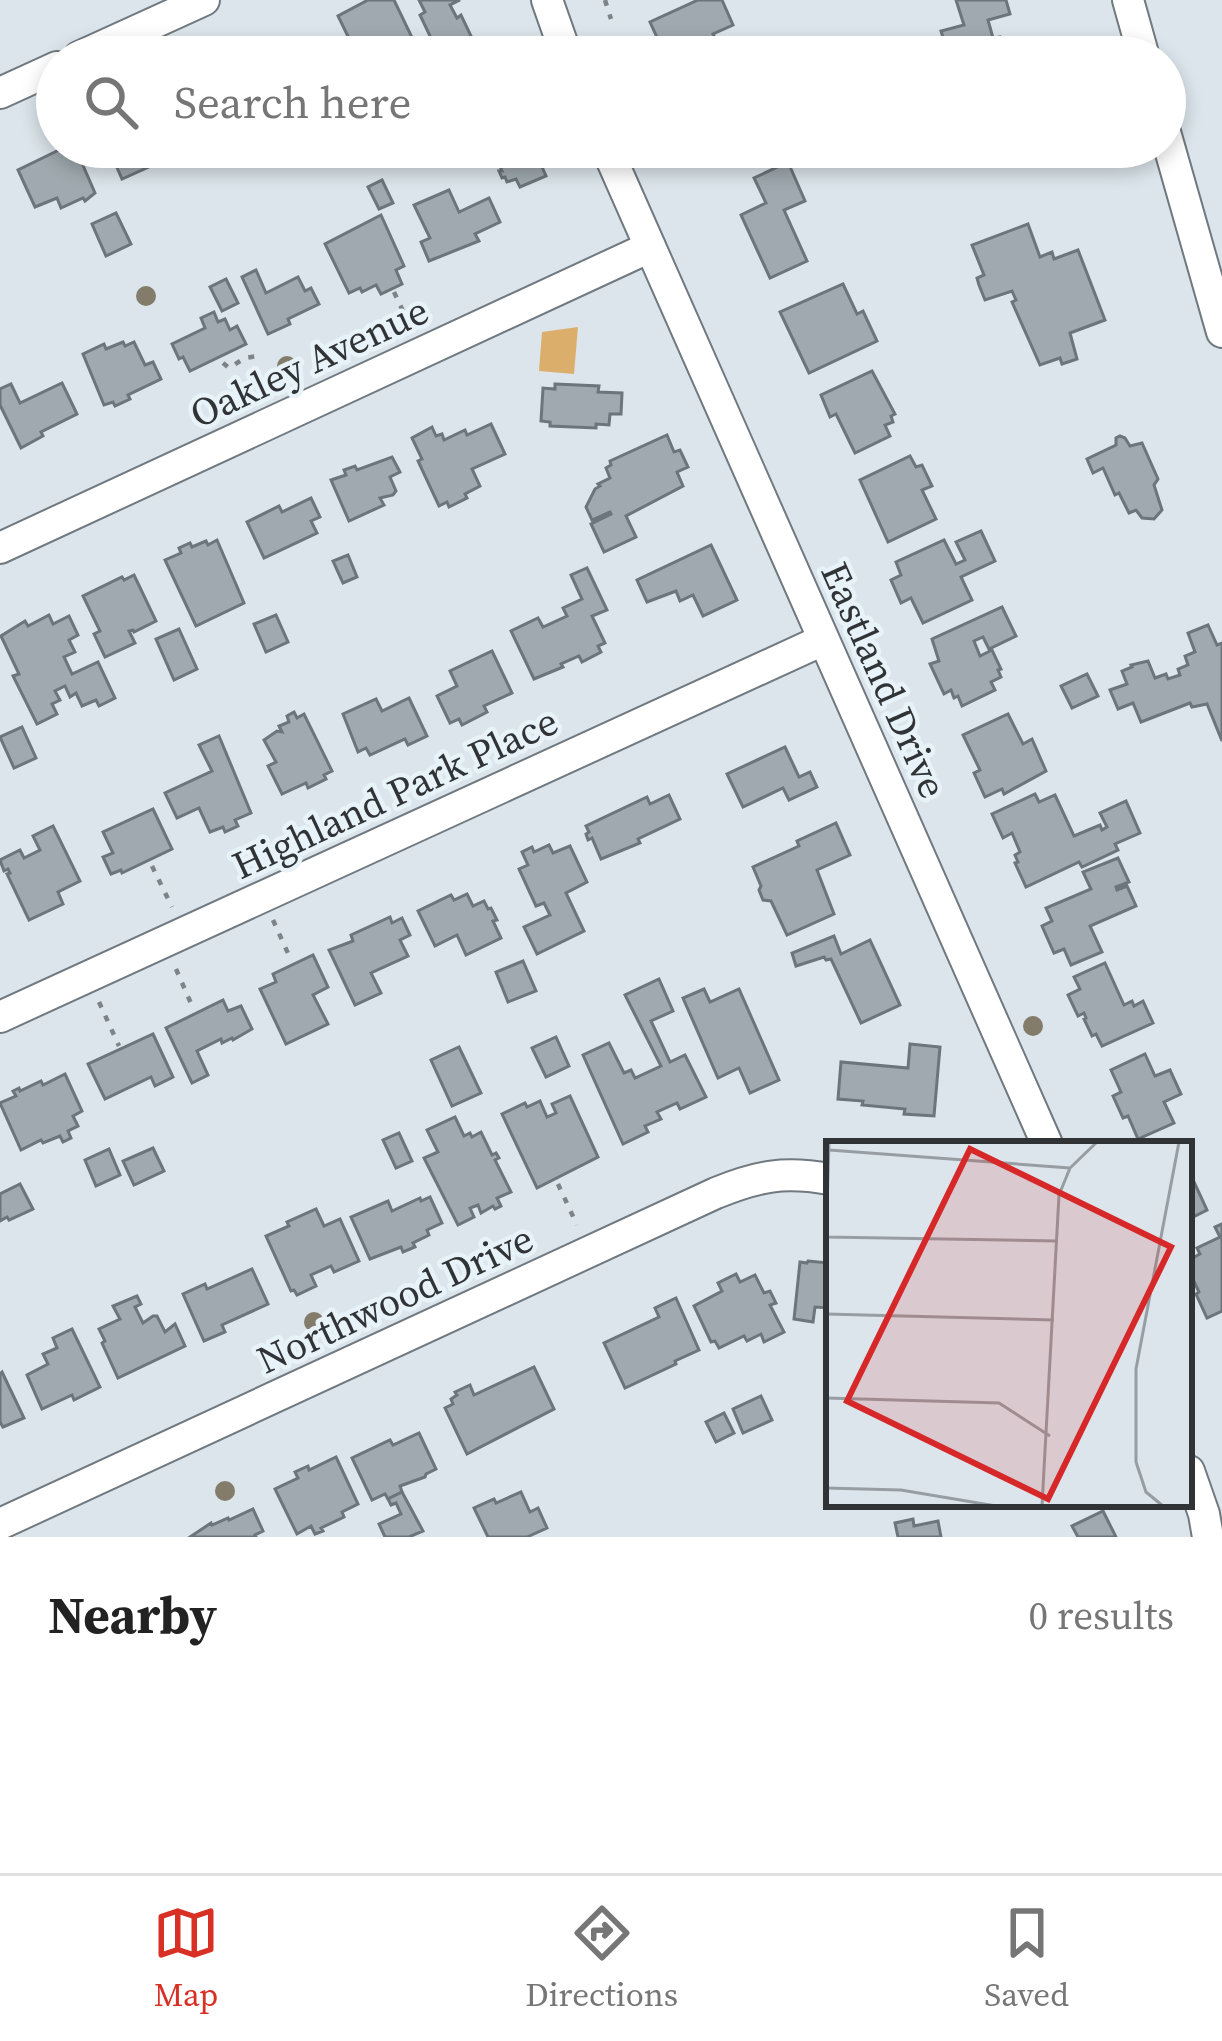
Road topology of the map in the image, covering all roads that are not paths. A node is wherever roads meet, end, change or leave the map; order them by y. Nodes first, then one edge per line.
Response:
1 (204, 0) edge
2 (547, 0) edge
3 (1128, 0) edge
4 (126, 36) edge
5 (560, 36) edge
6 (1138, 36) edge
7 (36, 77) edge
8 (0, 93) edge
9 (615, 168) edge
10 (1175, 168) edge
11 (650, 247) junction
12 (1222, 332) edge
13 (0, 548) edge
14 (824, 640) junction
15 (0, 1017) edge
16 (1046, 1141) edge
17 (826, 1179) edge
18 (1192, 1480) edge
19 (0, 1524) edge
20 (1208, 1537) edge

1 - 4 street
2 - 5 street
3 - 6 street
7 - 8 street
9 - 11 street, Eastland Drive
10 - 12 street
11 - 13 street, Oakley Avenue
11 - 14 street, Eastland Drive
14 - 15 street, Highland Park Place
14 - 16 street, Eastland Drive
17 - 19 street, Northwood Drive
18 - 20 street

